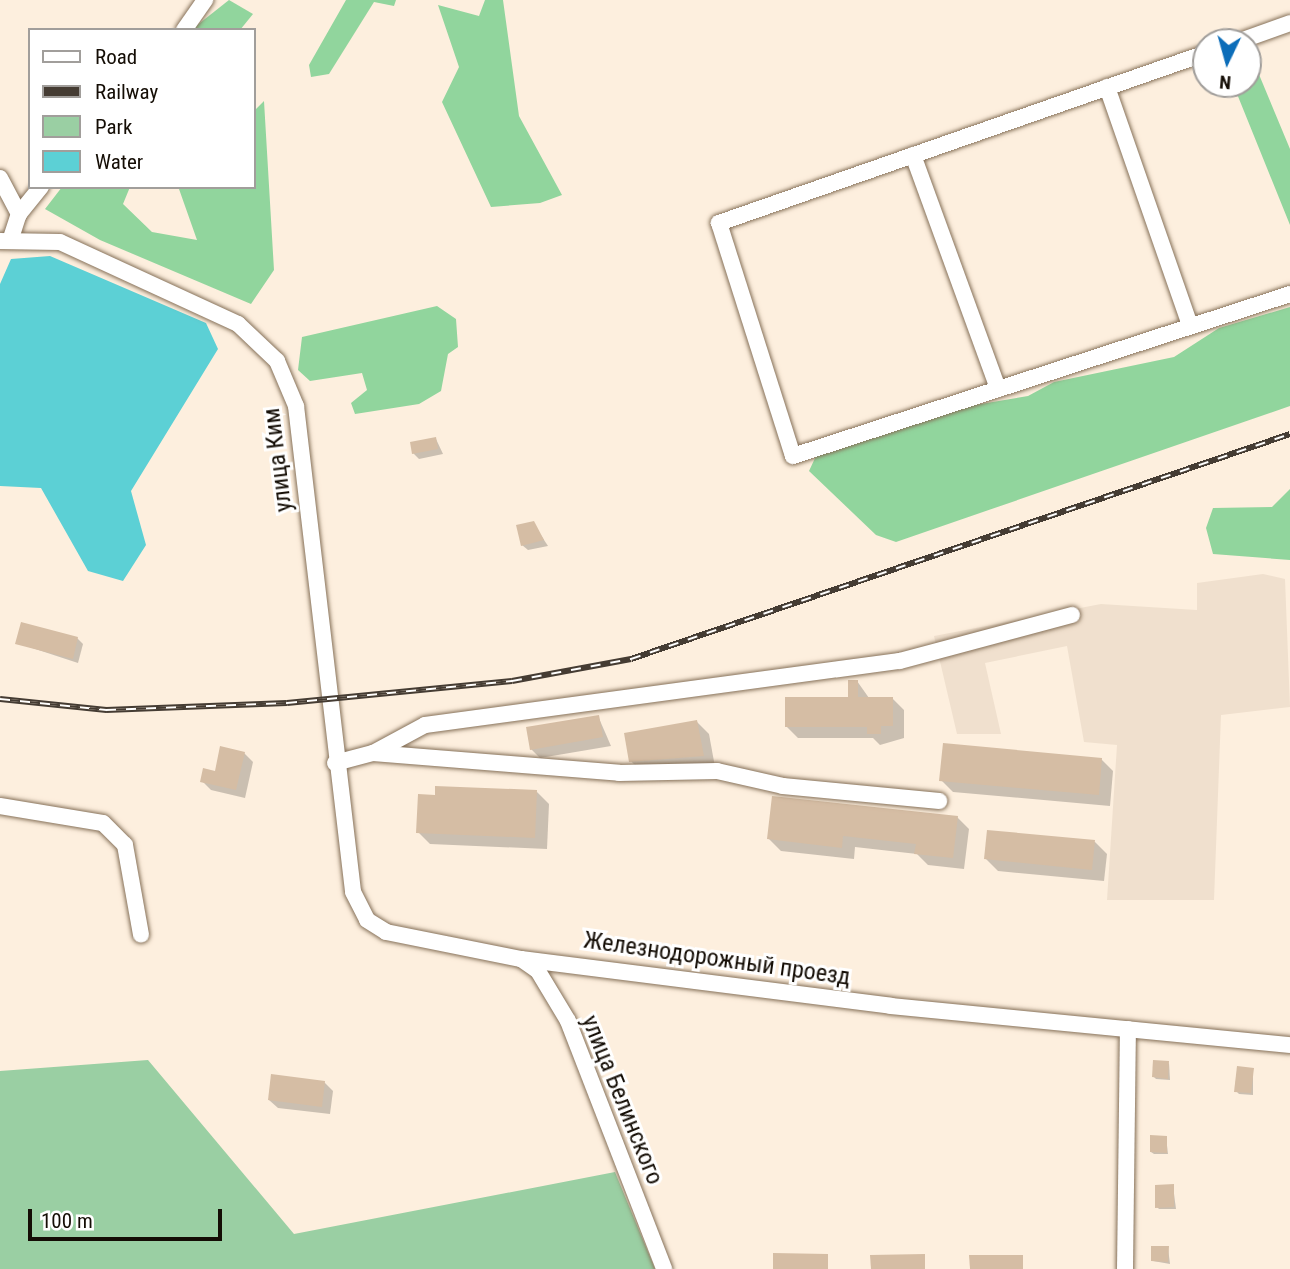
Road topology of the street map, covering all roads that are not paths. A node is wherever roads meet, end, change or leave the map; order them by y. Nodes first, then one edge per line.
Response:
1 (205, 0) edge
2 (1290, 23) edge
3 (185, 28) edge
4 (1262, 33) edge
5 (1192, 58) edge
6 (1107, 87) junction
7 (913, 155) junction
8 (0, 178) edge
9 (39, 189) edge
10 (19, 214) junction
11 (6, 239) edge
12 (1290, 294) edge
13 (1190, 326) junction
14 (998, 389) junction
15 (1072, 615) dead end
16 (327, 700) joint
17 (373, 753) junction
18 (335, 763) junction
19 (939, 801) dead end
20 (0, 806) edge
21 (141, 935) dead end
22 (521, 959) junction
23 (1128, 1029) junction
24 (1290, 1045) edge
25 (664, 1269) edge
26 (1125, 1269) edge

1 - 3 street
2 - 4 street
5 - 6 street
6 - 7 street
6 - 13 street
7 - 14 street
7 - 14 street
8 - 10 street
9 - 10 street
10 - 11 street
11 - 16 street, улица Ким
12 - 13 street
13 - 14 street
15 - 17 street
16 - 18 street, Железнодорожный проезд
17 - 18 street
17 - 19 street
18 - 22 street, Железнодорожный проезд
20 - 21 street
22 - 23 street, Железнодорожный проезд
22 - 25 street, улица Белинского
23 - 24 street, Железнодорожный проезд
23 - 26 street

